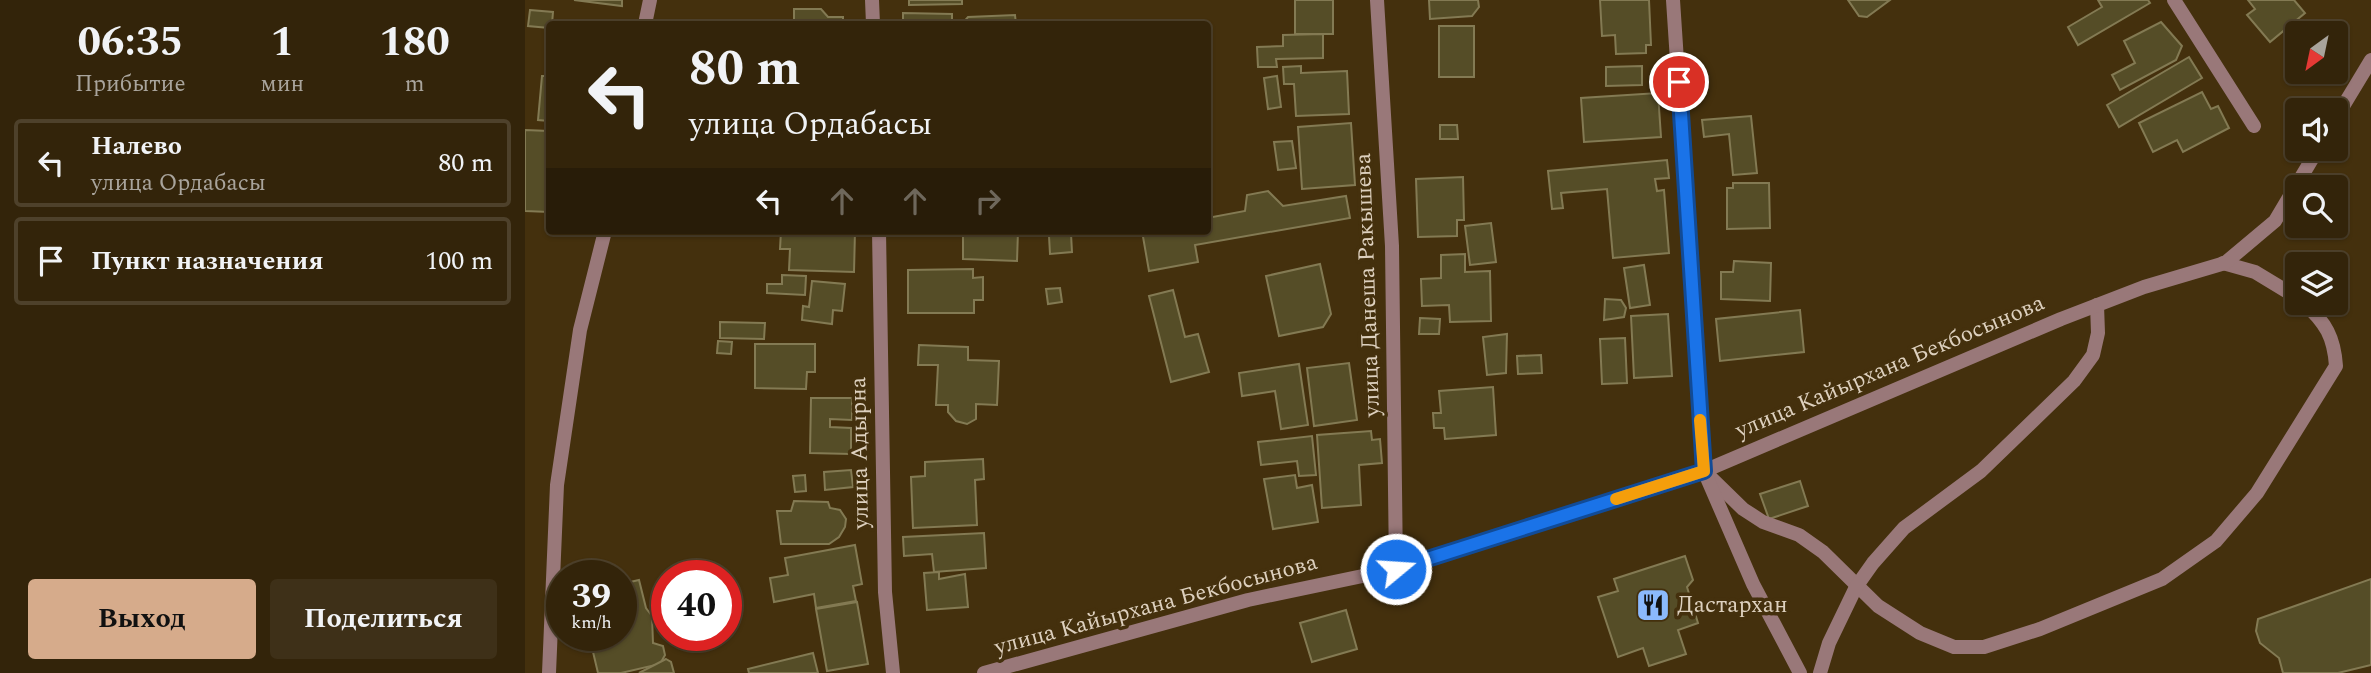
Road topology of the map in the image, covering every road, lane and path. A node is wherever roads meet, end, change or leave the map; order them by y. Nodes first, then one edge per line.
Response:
1 (650, 0) edge
2 (872, 0) edge
3 (1377, 0) edge
4 (1673, 0) edge
5 (2174, 0) edge
6 (646, 21) edge
7 (873, 21) edge
8 (2370, 64) edge
9 (2348, 99) edge
10 (2254, 126) dead end
11 (2311, 161) edge
12 (604, 235) edge
13 (879, 235) edge
14 (2223, 263) junction
15 (2285, 290) edge
16 (2097, 305) junction
17 (2317, 315) edge
18 (1704, 471) junction
19 (1396, 569) junction
20 (1856, 587) junction
21 (549, 673) edge
22 (893, 673) edge
23 (984, 673) edge
24 (1800, 673) edge
25 (1820, 673) edge

1 - 6 street
2 - 7 street
3 - 19 street, улица Данеша Ракышева
4 - 18 street
5 - 10 street
8 - 9 street
11 - 14 street, улица Кайырхана Бекбосынова
12 - 21 street
13 - 22 street, улица Адырна
14 - 15 street
14 - 16 street, улица Кайырхана Бекбосынова
16 - 18 street, улица Кайырхана Бекбосынова
16 - 20 street
17 - 20 street
18 - 19 street, улица Кайырхана Бекбосынова
18 - 20 street
18 - 24 street
19 - 23 street, улица Кайырхана Бекбосынова
20 - 25 street

